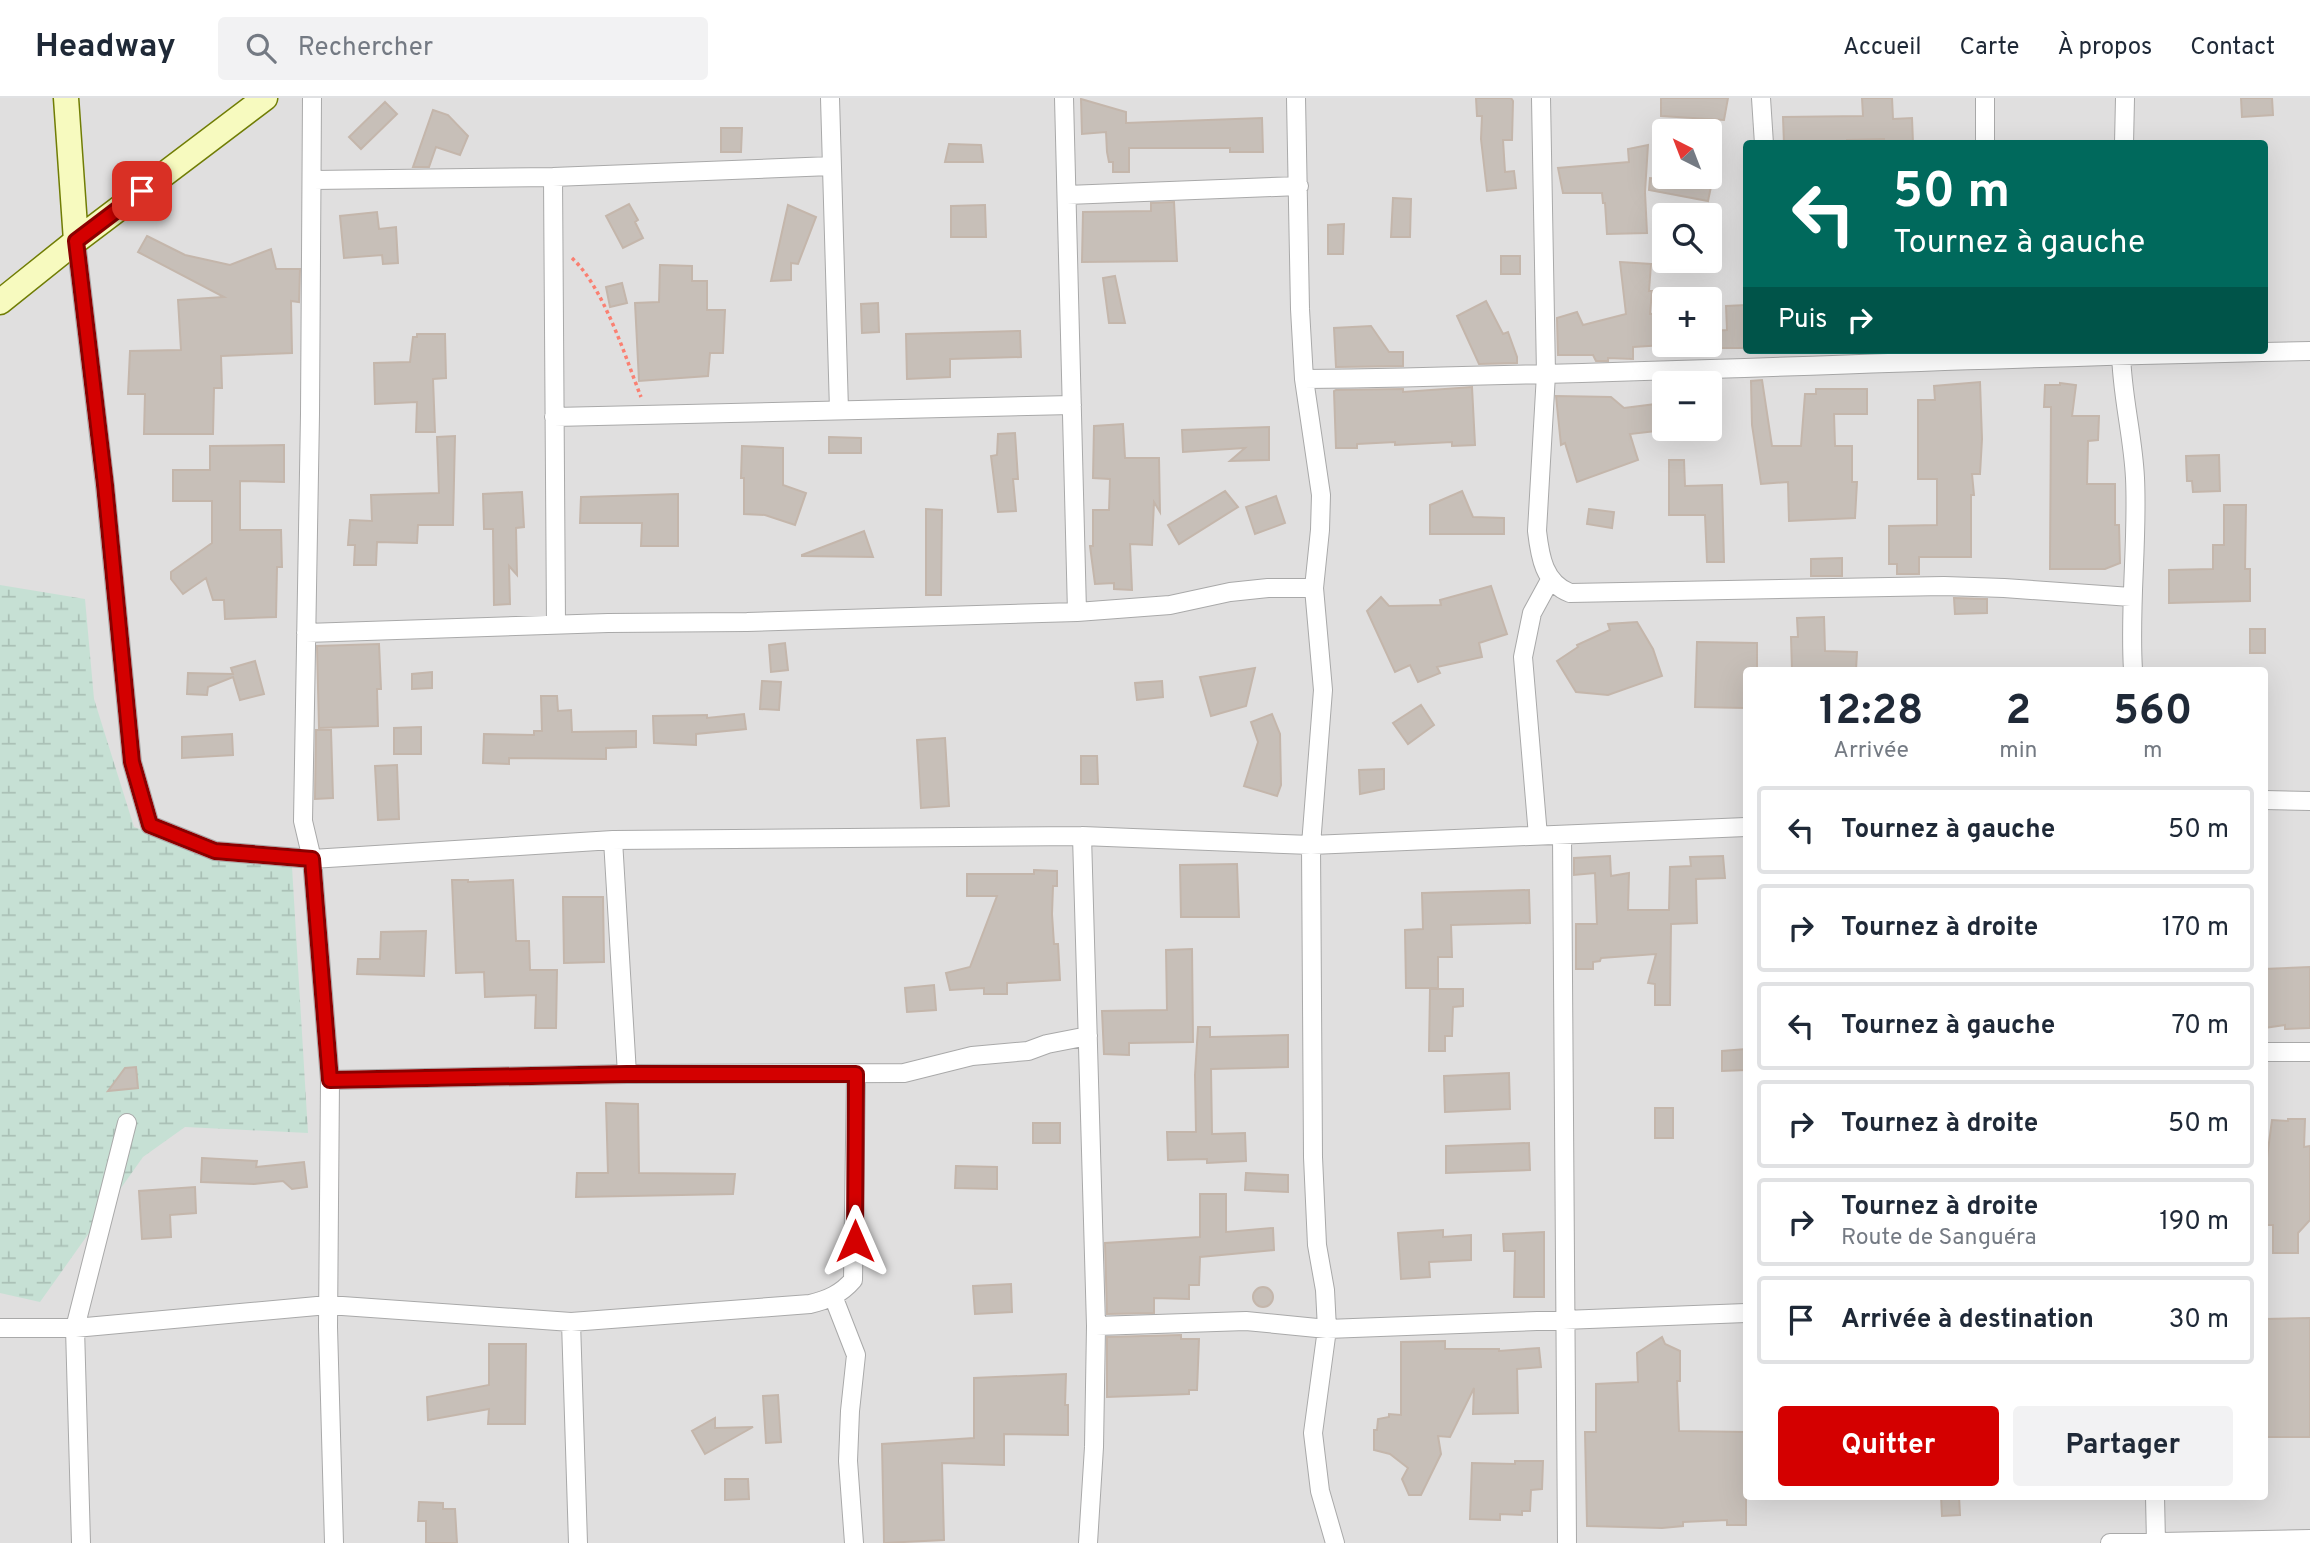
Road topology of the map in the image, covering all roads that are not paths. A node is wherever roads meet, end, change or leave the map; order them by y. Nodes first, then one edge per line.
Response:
1 (66, 98) edge
2 (265, 98) edge
3 (312, 98) edge
4 (830, 98) edge
5 (1064, 98) edge
6 (1296, 98) edge
7 (1541, 98) edge
8 (1761, 98) edge
9 (1985, 98) edge
10 (2125, 98) edge
11 (1764, 140) edge
12 (1985, 140) edge
13 (2124, 140) edge
14 (831, 166) junction
15 (553, 177) junction
16 (313, 180) junction
17 (1299, 186) junction
18 (1066, 195) junction
19 (76, 241) junction
20 (0, 302) edge
21 (2268, 351) edge
22 (2310, 351) edge
23 (2032, 354) edge
24 (2121, 354) edge
25 (1988, 355) edge
26 (1775, 358) edge
27 (1546, 374) junction
28 (1304, 379) junction
29 (1072, 405) junction
30 (839, 410) junction
31 (554, 417) junction
32 (1550, 580) junction
33 (1314, 588) junction
34 (2131, 597) junction
35 (1077, 612) junction
36 (555, 625) junction
37 (306, 633) junction
38 (2133, 667) edge
39 (2268, 800) edge
40 (2310, 801) edge
41 (1743, 827) edge
42 (1562, 835) junction
43 (1082, 836) junction
44 (1538, 836) junction
45 (613, 840) junction
46 (1311, 845) junction
47 (312, 859) junction
48 (1088, 1036) junction
49 (2268, 1052) edge
50 (2310, 1052) edge
51 (627, 1074) junction
52 (856, 1074) junction
53 (330, 1080) junction
54 (127, 1123) dead end
55 (833, 1296) junction
56 (328, 1306) junction
57 (1743, 1313) edge
58 (1565, 1319) junction
59 (571, 1322) junction
60 (1096, 1326) junction
61 (0, 1328) edge
62 (75, 1328) junction
63 (1327, 1329) junction
64 (2155, 1500) edge
65 (2310, 1539) edge
66 (81, 1543) edge
67 (334, 1543) edge
68 (578, 1543) edge
69 (855, 1543) edge
70 (1088, 1543) edge
71 (1335, 1543) edge
72 (1567, 1543) edge
73 (2110, 1543) edge
74 (2156, 1543) edge

1 - 19 street
2 - 19 street
3 - 16 street
4 - 14 street
5 - 18 street
6 - 17 street
7 - 27 street
8 - 11 street
9 - 12 street
10 - 13 street
14 - 15 street
14 - 30 street
15 - 16 street
15 - 31 street
16 - 37 street
17 - 18 street
17 - 28 street
18 - 29 street
19 - 20 street
19 - 47 street
21 - 22 street
23 - 25 street
24 - 34 street
25 - 26 street
26 - 27 street
27 - 28 street
27 - 32 street
28 - 33 street
29 - 30 street
29 - 35 street
30 - 31 street
31 - 36 street
32 - 34 street
32 - 44 street
33 - 35 street
33 - 46 street
34 - 38 street
35 - 36 street
36 - 37 street
37 - 47 street
39 - 40 street
41 - 42 street
42 - 44 street
42 - 58 street
43 - 45 street
43 - 46 street
43 - 48 street
44 - 46 street
45 - 47 street
45 - 51 street
46 - 63 street
47 - 53 street
48 - 52 street
48 - 60 street
49 - 50 street
51 - 52 street
51 - 53 street
52 - 55 street
53 - 56 street
54 - 62 street
55 - 59 street
55 - 69 street
56 - 59 street
56 - 62 street
56 - 67 street
57 - 58 street
58 - 63 street
58 - 72 street
59 - 68 street
60 - 63 street
60 - 70 street
61 - 62 street
62 - 66 street
63 - 71 street
64 - 74 street
65 - 74 street
73 - 74 street

